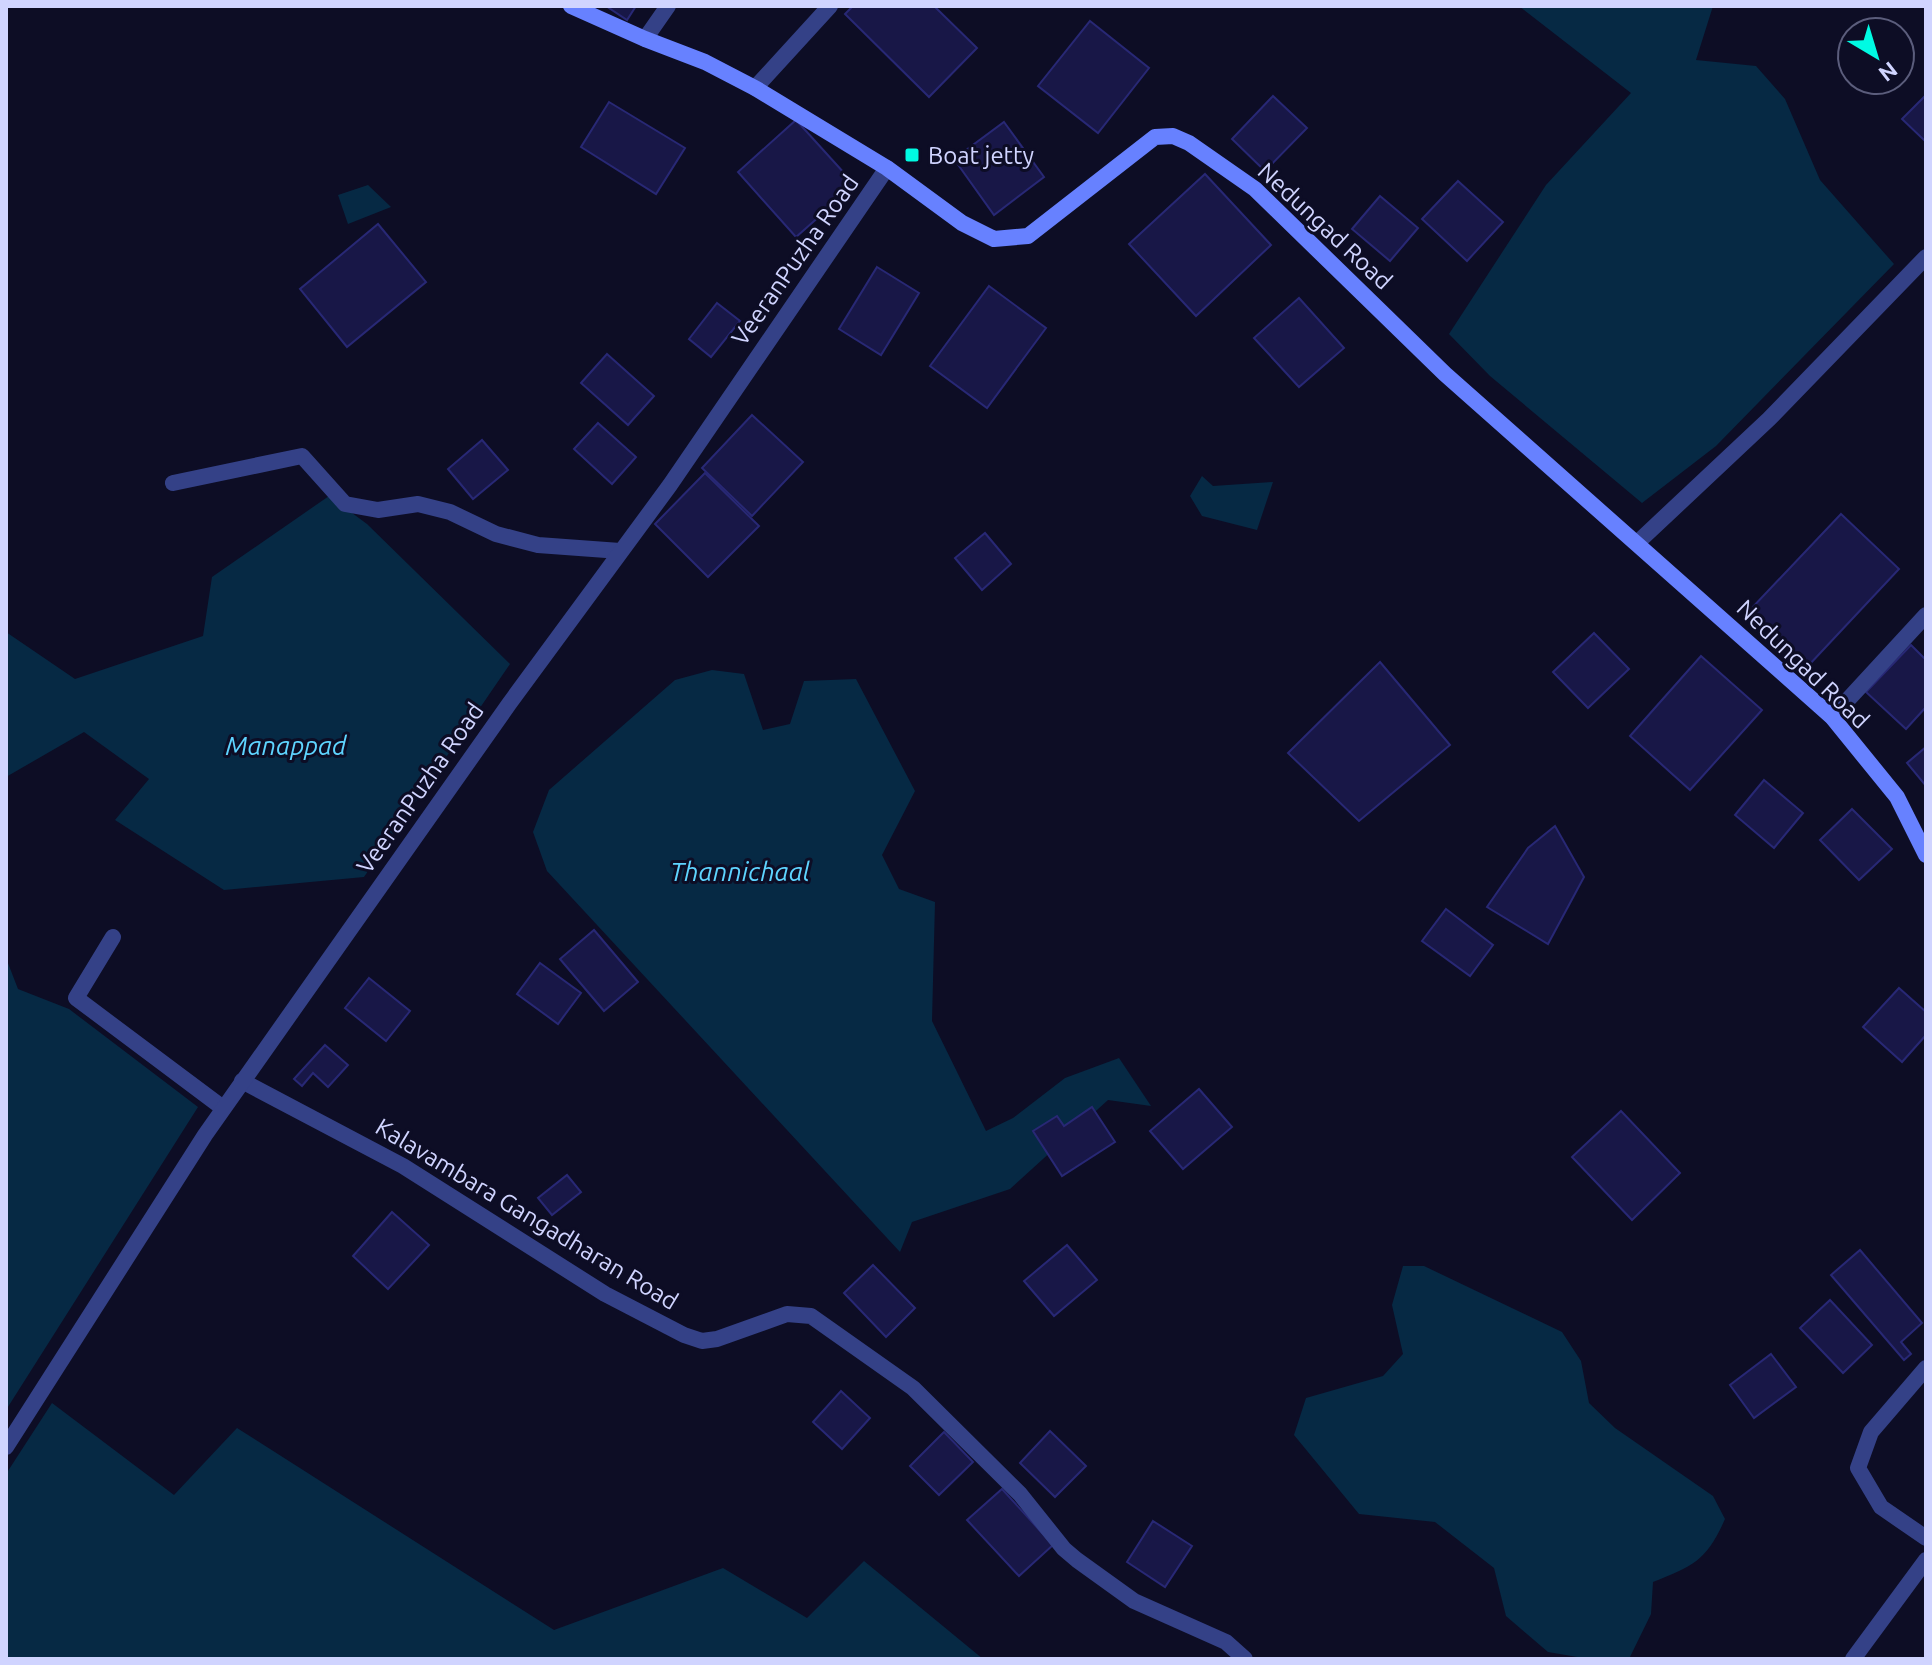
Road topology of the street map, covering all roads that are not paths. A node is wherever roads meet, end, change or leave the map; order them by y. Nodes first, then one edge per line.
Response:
1 (571, 6) edge
2 (668, 6) edge
3 (830, 6) edge
4 (645, 39) junction
5 (755, 88) junction
6 (887, 168) junction
7 (1926, 257) edge
8 (173, 483) dead end
9 (1637, 543) junction
10 (620, 551) junction
11 (1926, 615) edge
12 (1832, 717) junction
13 (1926, 855) edge
14 (113, 937) dead end
15 (242, 1081) junction
16 (223, 1108) junction
17 (1926, 1368) edge
18 (6, 1447) edge
19 (1926, 1538) edge
20 (1926, 1560) edge
21 (1245, 1659) edge
22 (1853, 1659) edge

1 - 4 main road, Nedungad Road
2 - 4 street
3 - 5 street
4 - 5 main road, Nedungad Road
5 - 6 main road, Nedungad Road
6 - 9 main road, Nedungad Road
6 - 10 street, VeeranPuzha Road
7 - 9 street
8 - 10 street
9 - 12 main road, Nedungad Road
10 - 15 street, VeeranPuzha Road
11 - 12 street
12 - 13 main road, Nedungad Road
14 - 16 street
15 - 16 street, VeeranPuzha Road
15 - 21 street, Kalavambara Gangadharan Road
16 - 18 street, VeeranPuzha Road
17 - 19 street
20 - 22 street

